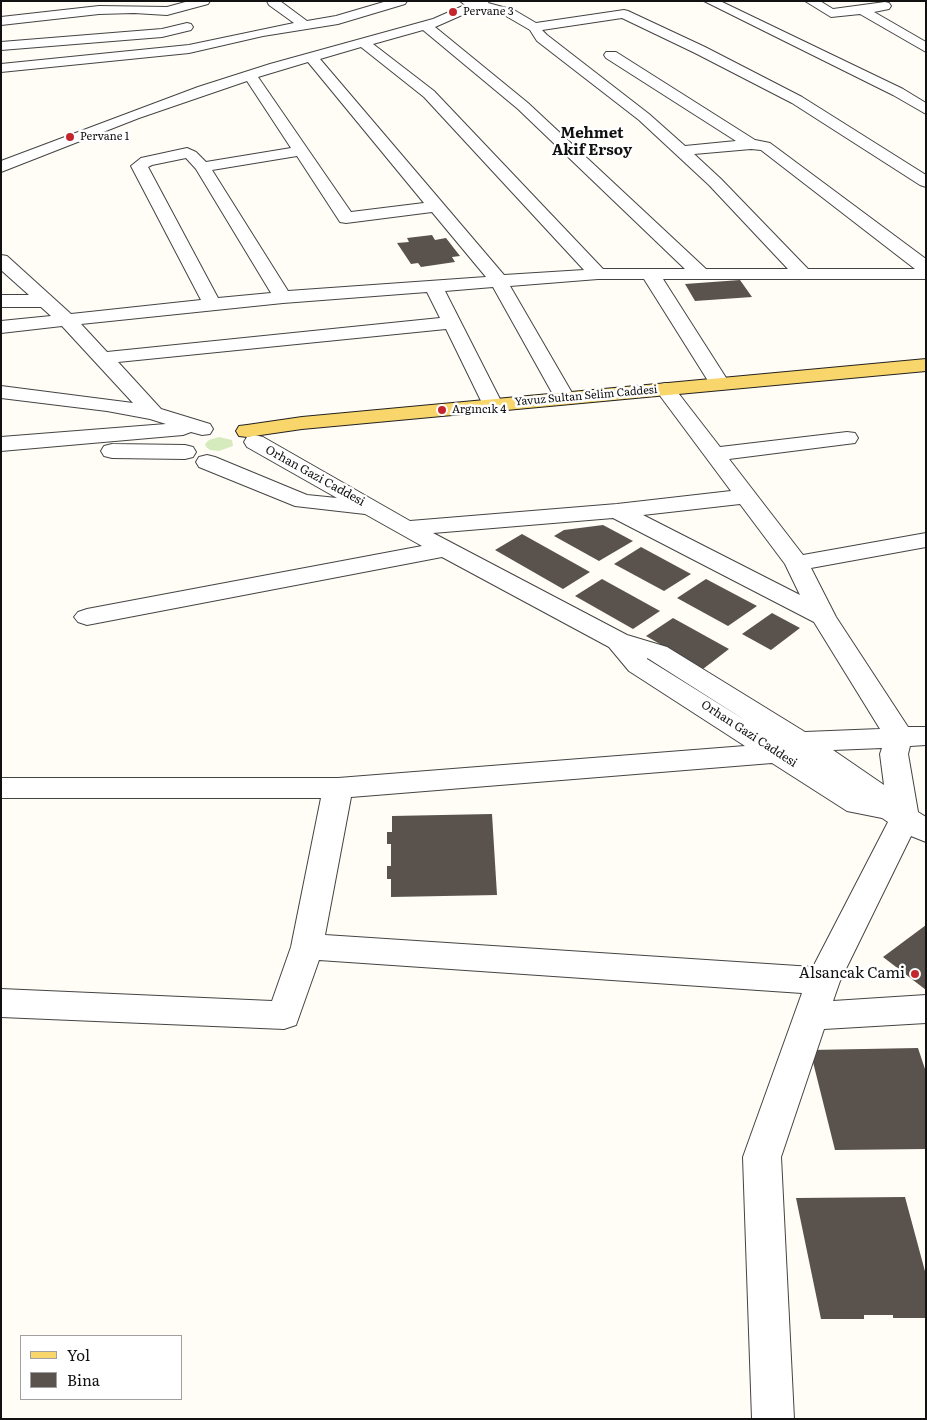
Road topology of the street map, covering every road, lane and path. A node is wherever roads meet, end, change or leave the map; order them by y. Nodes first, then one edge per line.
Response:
1 (204, 1) edge
2 (357, 1) edge
3 (401, 1) edge
4 (710, 1) edge
5 (811, 1) edge
6 (878, 1) edge
7 (273, 2) edge
8 (476, 2) edge
9 (85, 6) edge
10 (378, 8) junction
11 (862, 10) junction
12 (531, 11) dead end
13 (512, 14) junction
14 (338, 20) junction
15 (1, 21) edge
16 (304, 25) junction
17 (425, 26) junction
18 (187, 27) dead end
19 (534, 27) junction
20 (365, 35) junction
21 (1, 46) edge
22 (926, 48) edge
23 (611, 54) dead end
24 (311, 57) junction
25 (1, 68) edge
26 (250, 75) junction
27 (926, 110) edge
28 (751, 144) junction
29 (301, 151) junction
30 (681, 151) junction
31 (1, 167) edge
32 (202, 167) junction
33 (926, 182) edge
34 (436, 206) junction
35 (2, 261) edge
36 (926, 268) edge
37 (598, 274) junction
38 (650, 274) junction
39 (701, 274) junction
40 (803, 274) junction
41 (926, 274) edge
42 (498, 280) junction
43 (433, 285) junction
44 (283, 297) junction
45 (1, 301) edge
46 (47, 301) junction
47 (212, 304) junction
48 (67, 320) junction
49 (452, 323) junction
50 (1, 327) edge
51 (103, 358) junction
52 (926, 365) edge
53 (720, 384) junction
54 (665, 389) junction
55 (1, 392) edge
56 (565, 398) junction
57 (493, 405) junction
58 (154, 413) junction
59 (211, 428) junction
60 (251, 436) junction
61 (847, 438) dead end
62 (1, 444) edge
63 (186, 452) junction
64 (715, 454) junction
65 (1, 459) edge
66 (207, 462) junction
67 (746, 496) junction
68 (375, 509) junction
69 (617, 511) junction
70 (406, 528) junction
71 (926, 540) edge
72 (446, 549) junction
73 (797, 563) junction
74 (87, 617) dead end
75 (823, 617) junction
76 (912, 736) edge
77 (789, 747) junction
78 (1, 788) edge
79 (338, 788) junction
80 (906, 820) edge
81 (307, 947) junction
82 (823, 981) junction
83 (1, 1004) edge
84 (926, 1009) edge
85 (811, 1016) junction
86 (772, 1419) edge

1 - 9 street
2 - 10 street
3 - 10 street
4 - 27 street
5 - 11 street
6 - 11 street
7 - 16 street
8 - 13 street
8 - 17 street
9 - 15 street
10 - 14 street
11 - 22 street
12 - 13 street
13 - 19 street
14 - 16 street
14 - 20 street
16 - 25 street
17 - 20 street
17 - 39 street
18 - 21 street
19 - 30 street
19 - 33 street
20 - 24 street
20 - 37 street
23 - 28 street
24 - 26 street
24 - 34 street
26 - 29 street
26 - 31 street
28 - 30 street
28 - 36 street
29 - 32 street
29 - 34 street
30 - 40 street
32 - 44 street
32 - 47 street
34 - 42 street
35 - 46 street
37 - 38 street
37 - 42 street
38 - 39 street
38 - 53 street
39 - 40 street
40 - 41 street
42 - 43 street
42 - 56 street
43 - 44 street
43 - 49 street
44 - 47 street
45 - 46 street
46 - 48 street
47 - 48 street
48 - 50 street
48 - 51 street
49 - 51 street
49 - 57 street
51 - 58 street
52 - 53 main road, Yavuz Sultan Selim Caddesi
53 - 54 main road, Yavuz Sultan Selim Caddesi
54 - 56 main road, Yavuz Sultan Selim Caddesi
54 - 64 street
55 - 58 street
56 - 57 main road, Yavuz Sultan Selim Caddesi
57 - 60 main road, Yavuz Sultan Selim Caddesi
58 - 59 street
59 - 60 street, Orhan Gazi Caddesi
59 - 62 street
59 - 63 street
60 - 66 street
60 - 68 street, Orhan Gazi Caddesi
61 - 64 street
63 - 65 street
63 - 66 street, Orhan Gazi Caddesi
64 - 67 street
66 - 68 street, Orhan Gazi Caddesi
67 - 69 street
67 - 73 street
68 - 70 street, Orhan Gazi Caddesi
69 - 70 street
69 - 75 street
70 - 72 street, Orhan Gazi Caddesi
71 - 73 street
72 - 74 street
72 - 77 street, Orhan Gazi Caddesi
73 - 75 street
75 - 76 street
76 - 77 street
76 - 80 street
77 - 79 street
77 - 80 street, Orhan Gazi Caddesi
78 - 79 street
79 - 81 street
80 - 82 street
81 - 82 street
81 - 83 street
82 - 85 street
84 - 85 street
85 - 86 street

